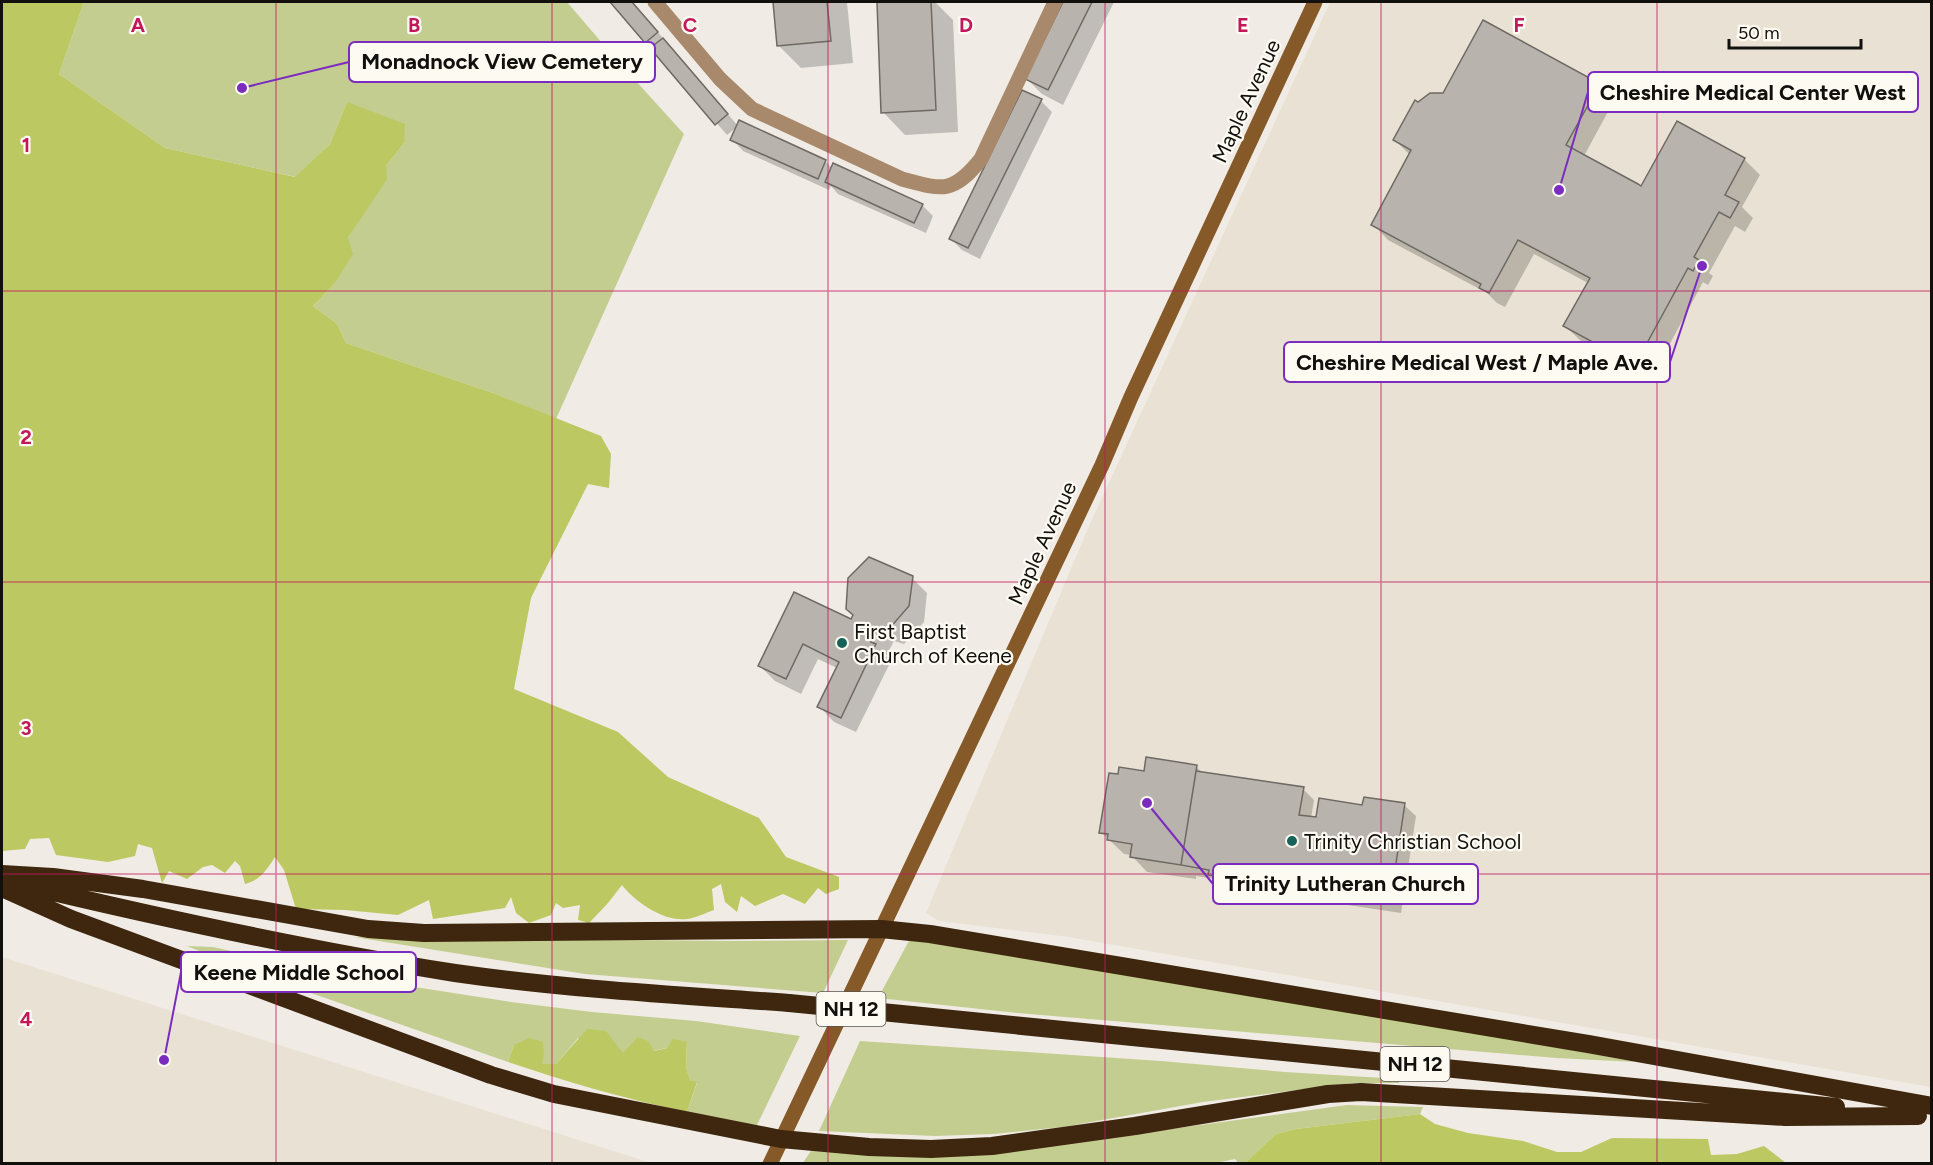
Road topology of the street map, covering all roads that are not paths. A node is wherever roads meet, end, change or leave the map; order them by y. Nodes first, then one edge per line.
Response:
1 (655, 2) edge
2 (1055, 2) edge
3 (1315, 2) edge
4 (2, 874) edge
5 (2, 880) edge
6 (2, 888) edge
7 (881, 929) junction
8 (1927, 1113) edge
9 (782, 1139) junction
10 (770, 1164) edge

1 - 2 street
3 - 7 street, Maple Avenue
4 - 7 highway
5 - 8 highway, NH 12, bridge
6 - 9 highway
7 - 8 highway
7 - 9 street, Maple Avenue
8 - 9 highway
9 - 10 street, Maple Avenue

